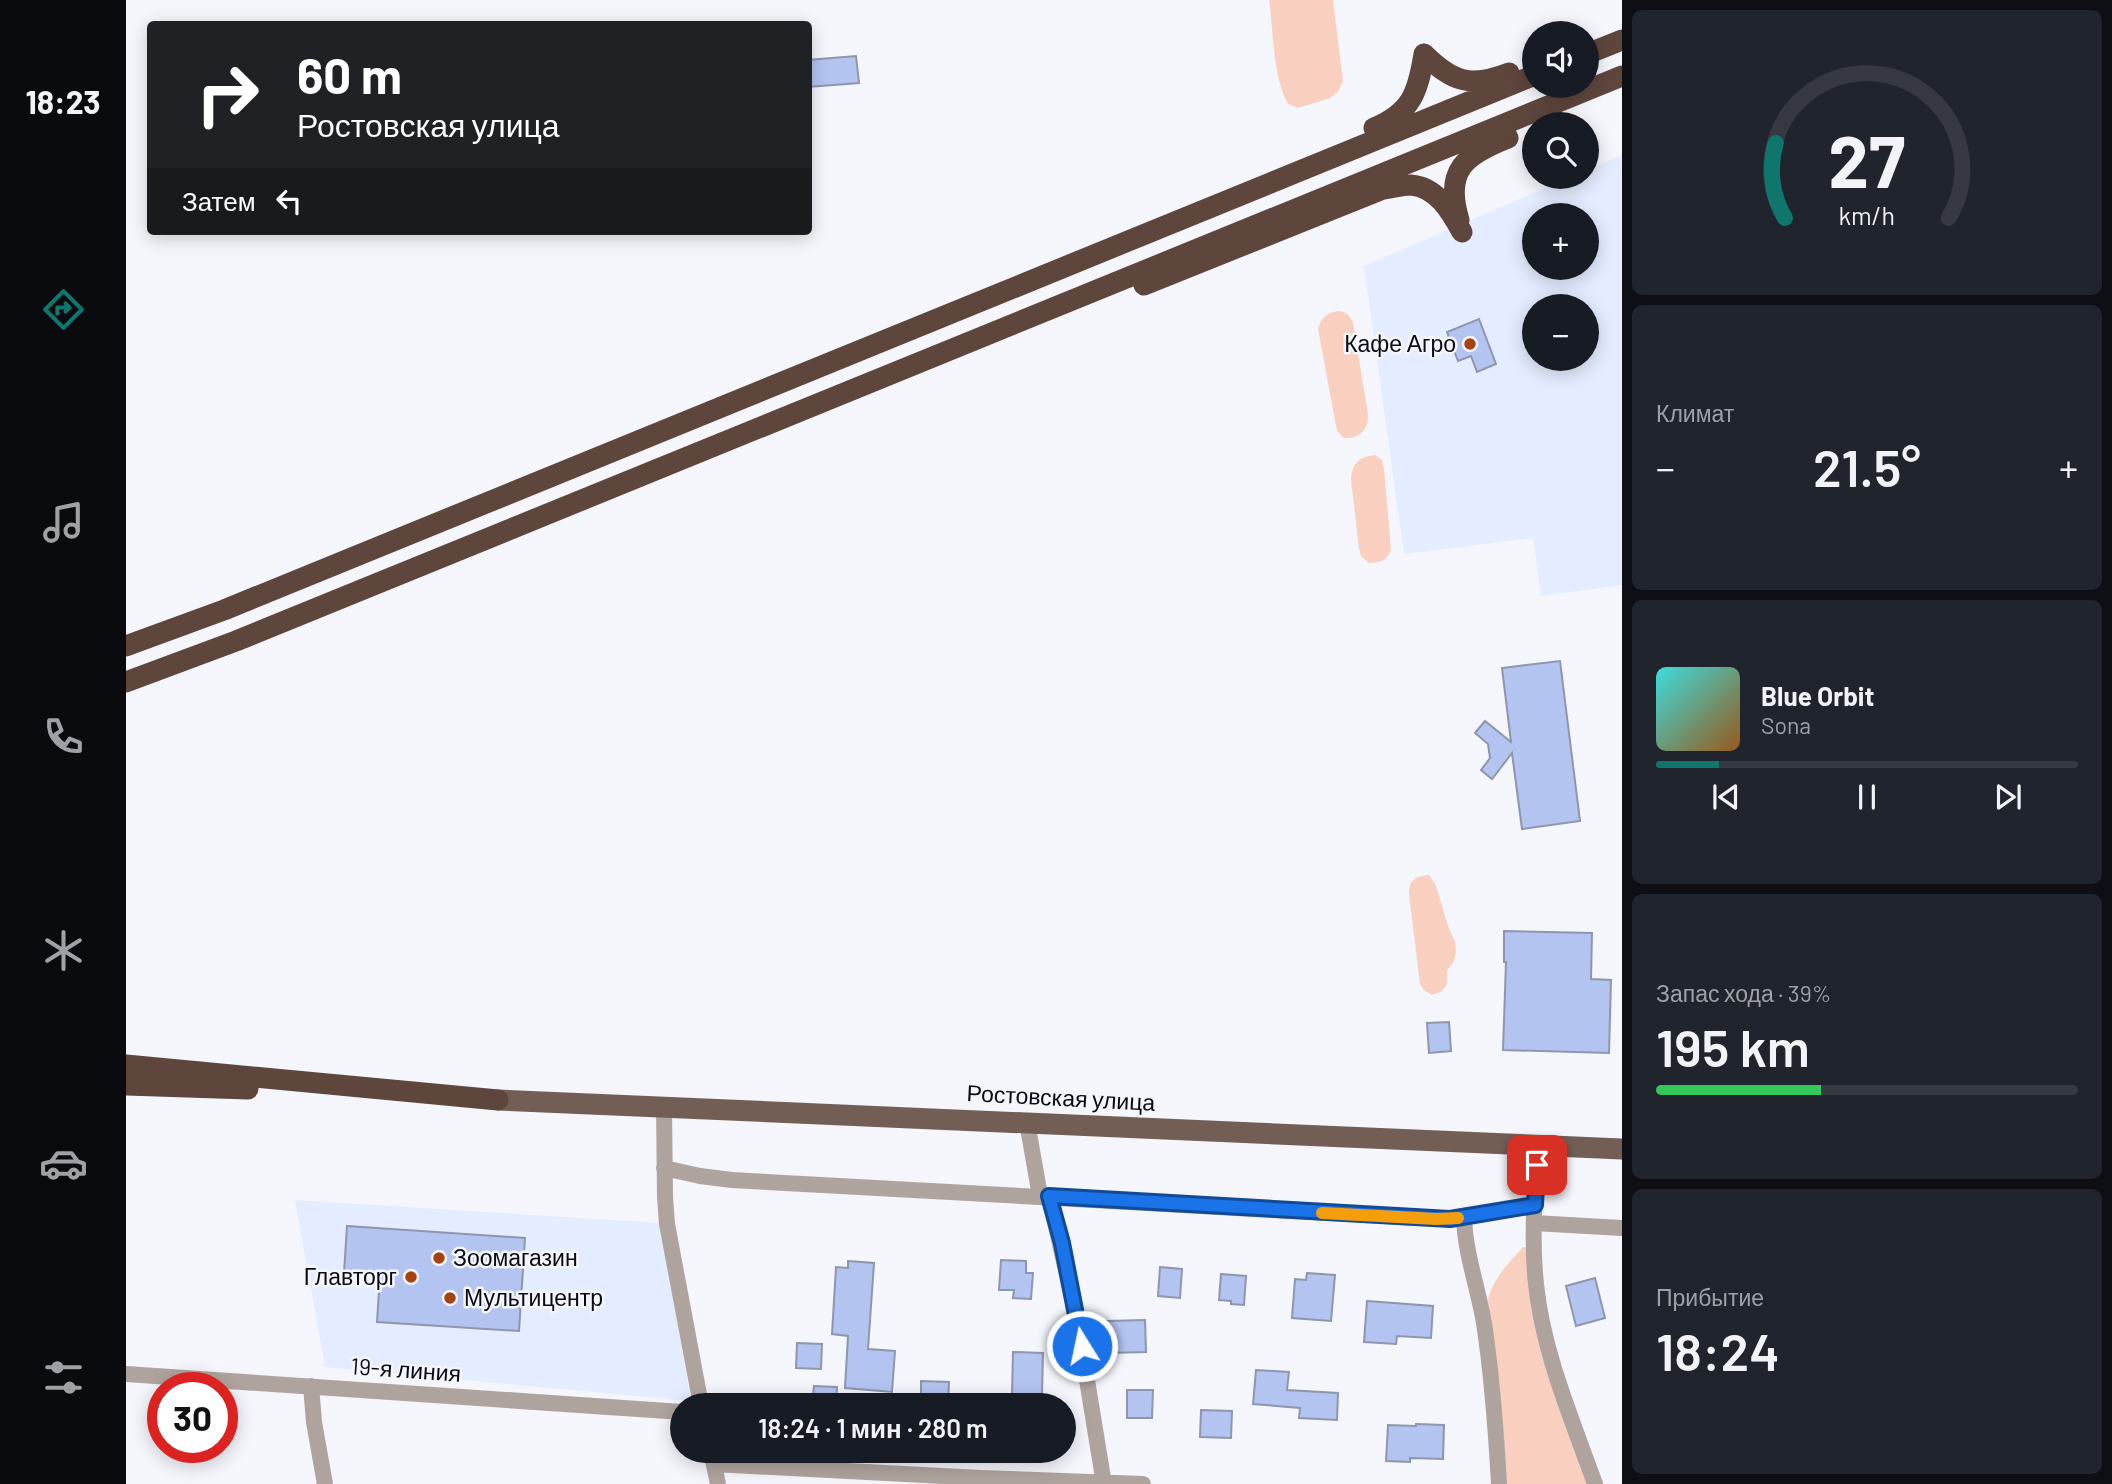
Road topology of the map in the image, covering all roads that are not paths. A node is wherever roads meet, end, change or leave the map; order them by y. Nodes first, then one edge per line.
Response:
1 (1622, 27) edge
2 (1599, 36) edge
3 (1622, 40) edge
4 (1599, 49) edge
5 (1522, 67) edge
6 (1622, 76) edge
7 (1522, 80) edge
8 (1622, 90) edge
9 (1569, 112) edge
10 (1522, 131) edge
11 (920, 326) junction
12 (985, 335) junction
13 (126, 646) edge
14 (126, 682) edge
15 (126, 1065) edge
16 (126, 1085) edge
17 (498, 1100) junction
18 (664, 1107) junction
19 (1027, 1122) junction
20 (1538, 1145) junction
21 (1622, 1149) edge
22 (664, 1167) junction
23 (1045, 1196) junction
24 (1535, 1205) junction
25 (1464, 1217) junction
26 (1534, 1223) junction
27 (1622, 1228) edge
28 (126, 1374) edge
29 (311, 1386) junction
30 (699, 1393) edge
31 (670, 1411) edge
32 (714, 1463) edge
33 (790, 1463) edge
34 (1104, 1483) edge
35 (326, 1484) edge
36 (718, 1484) edge
37 (1143, 1484) edge
38 (1499, 1484) edge
39 (1595, 1484) edge

1 - 2 highway
3 - 4 highway
5 - 11 highway
6 - 12 highway
7 - 11 highway
8 - 9 highway
10 - 12 highway
11 - 13 highway
12 - 14 highway
15 - 17 highway
16 - 17 highway
17 - 18 main road, Ростовская улица
18 - 19 main road, Ростовская улица
18 - 22 street
19 - 20 main road, Ростовская улица
19 - 23 street
20 - 21 main road, Ростовская улица
20 - 24 street
22 - 23 street
22 - 30 street
23 - 25 street
23 - 34 street
24 - 25 street
24 - 26 street
25 - 38 street
26 - 27 street
26 - 39 street
28 - 29 street, 19-я линия
29 - 31 street, 19-я линия
29 - 35 street
32 - 36 street
33 - 34 street
34 - 37 street

